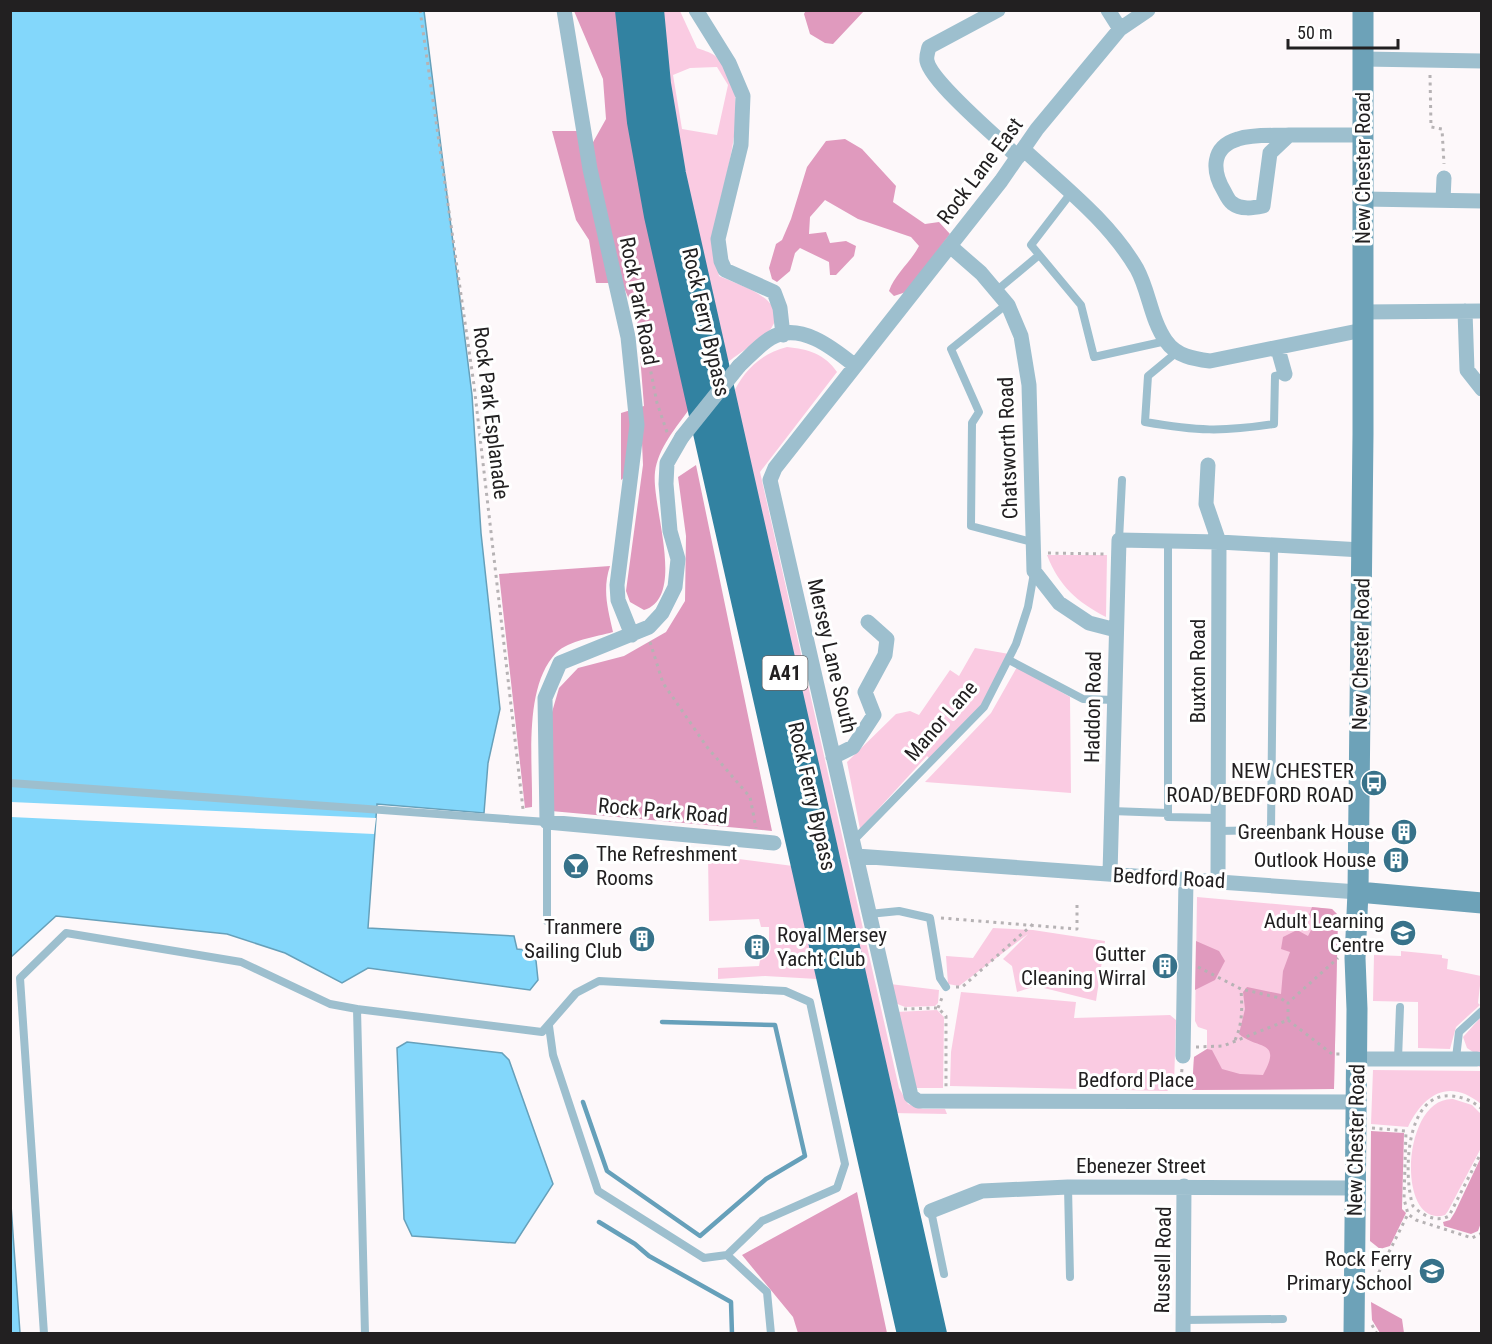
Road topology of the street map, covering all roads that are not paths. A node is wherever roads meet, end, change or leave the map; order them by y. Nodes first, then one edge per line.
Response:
1 (564, 10) edge
2 (628, 10) edge
3 (651, 10) edge
4 (696, 10) edge
5 (998, 10) edge
6 (1108, 10) edge
7 (1148, 10) edge
8 (1363, 10) edge
9 (1120, 29) junction
10 (1363, 59) junction
11 (1482, 61) edge
12 (1289, 135) junction
13 (1363, 135) junction
14 (1021, 153) junction
15 (1444, 178) road end
16 (1071, 193) junction
17 (1363, 199) junction
18 (1443, 200) junction
19 (1482, 201) edge
20 (950, 246) junction
21 (1038, 256) junction
22 (996, 291) junction
23 (1007, 304) junction
24 (1466, 311) junction
25 (1482, 311) edge
26 (1363, 321) junction
27 (783, 335) junction
28 (1166, 341) junction
29 (1278, 349) junction
30 (1178, 352) junction
31 (854, 365) junction
32 (1285, 374) joint
33 (1482, 389) edge
34 (1208, 465) dead end
35 (770, 480) joint
36 (1122, 480) dead end
37 (1168, 541) junction
38 (1219, 542) junction
39 (1274, 545) junction
40 (1033, 547) junction
41 (1119, 547) junction
42 (1362, 550) junction
43 (1034, 571) junction
44 (868, 622) dead end
45 (1116, 630) junction
46 (632, 635) junction
47 (1009, 660) junction
48 (1115, 700) junction
49 (833, 757) junction
50 (10, 783) edge
51 (1111, 811) junction
52 (1168, 813) junction
53 (547, 822) junction
54 (1218, 825) junction
55 (774, 843) dead end
56 (855, 848) junction
57 (1110, 874) junction
58 (1186, 879) junction
59 (1218, 880) junction
60 (1358, 892) junction
61 (1482, 903) edge
62 (869, 914) junction
63 (547, 921) dead end
64 (946, 987) road end
65 (1400, 1007) dead end
66 (357, 1009) junction
67 (1482, 1011) edge
68 (549, 1026) junction
69 (1183, 1051) road end
70 (1356, 1057) junction
71 (1456, 1058) junction
72 (1398, 1059) junction
73 (1476, 1059) dead end
74 (918, 1101) joint
75 (1355, 1102) junction
76 (1184, 1186) junction
77 (1068, 1187) junction
78 (1355, 1188) junction
79 (931, 1211) joint
80 (727, 1255) junction
81 (944, 1274) dead end
82 (1070, 1277) dead end
83 (1283, 1318) dead end
84 (1183, 1327) edge
85 (44, 1334) edge
86 (365, 1334) edge
87 (771, 1334) edge
88 (910, 1334) edge
89 (934, 1334) edge
90 (1354, 1334) edge

1 - 46 street, Rock Park Road
2 - 88 highway, Rock Ferry Bypass / A41
3 - 89 highway, Rock Ferry Bypass / A41
4 - 27 street
5 - 14 street
6 - 9 street
7 - 9 street, Rock Lane East
8 - 10 main road, New Chester Road
9 - 14 street, Rock Lane East
10 - 11 street
10 - 13 main road, New Chester Road
12 - 12 street
12 - 13 street
13 - 17 main road, New Chester Road
14 - 16 street
14 - 20 street, Rock Lane East
15 - 18 street
16 - 21 lane
16 - 28 street
17 - 18 street
17 - 26 main road, New Chester Road
18 - 19 street
20 - 22 street, Chatsworth Road
20 - 31 street, Rock Lane East
21 - 22 lane
21 - 28 lane
22 - 23 street, Chatsworth Road
23 - 40 street, Chatsworth Road
23 - 40 lane
24 - 25 street
24 - 26 street
24 - 33 street
26 - 29 street
26 - 42 main road, New Chester Road
27 - 31 street
27 - 46 street, bridge
28 - 30 street
29 - 30 street
29 - 32 street
30 - 32 lane
31 - 35 street, Rock Lane East
34 - 38 street, Buxton Road
35 - 49 street, Mersey Lane South
36 - 41 lane
37 - 38 street
37 - 41 street
37 - 52 lane
38 - 39 street
38 - 54 street, Buxton Road
39 - 42 street
39 - 54 lane
40 - 43 street, Chatsworth Road
41 - 45 street, Haddon Road
42 - 60 main road, New Chester Road
43 - 45 street
43 - 47 lane, Manor Lane
44 - 49 street
45 - 48 street, Haddon Road
46 - 53 street
47 - 48 lane
47 - 56 lane, Manor Lane
48 - 51 street, Haddon Road
49 - 56 street, Mersey Lane South
50 - 53 lane
51 - 52 lane
51 - 57 street, Haddon Road
52 - 54 lane
53 - 55 street, Rock Park Road
53 - 63 lane
54 - 59 street, Buxton Road
56 - 57 street, Bedford Road
56 - 62 street, Mersey Lane South
57 - 58 street, Bedford Road
58 - 59 street, Bedford Road
58 - 69 street
59 - 60 street, Bedford Road
60 - 61 main road, Bedford Road
60 - 70 main road, New Chester Road
62 - 64 lane
62 - 74 street, Mersey Lane South
65 - 72 lane
66 - 68 lane
66 - 85 lane
66 - 86 lane
67 - 71 lane
68 - 80 lane
68 - 80 lane
70 - 72 street
70 - 75 main road, New Chester Road
71 - 72 street
71 - 73 street
74 - 75 street, Bedford Place
75 - 78 main road, New Chester Road
76 - 77 street, Ebenezer Street
76 - 78 street, Ebenezer Street
76 - 84 street, Russell Road
77 - 79 street, Ebenezer Street
77 - 82 lane
78 - 90 main road, New Chester Road
79 - 81 lane
80 - 87 lane
83 - 84 lane

